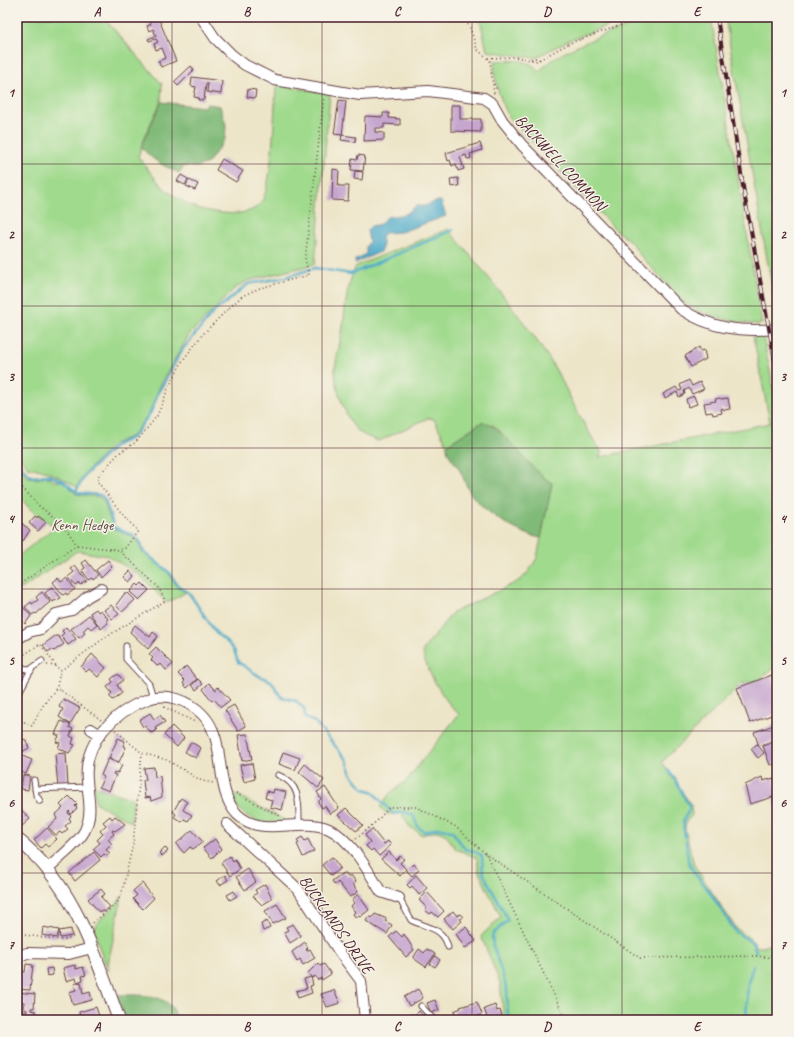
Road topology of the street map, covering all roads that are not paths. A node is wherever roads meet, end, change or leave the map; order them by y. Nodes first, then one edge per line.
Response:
1 (201, 17) edge
2 (777, 329) edge
3 (101, 589) dead end
4 (17, 639) edge
5 (126, 646) dead end
6 (42, 661) dead end
7 (17, 665) edge
8 (31, 671) junction
9 (17, 696) edge
10 (151, 698) junction
11 (91, 729) dead end
12 (100, 735) junction
13 (278, 775) dead end
14 (34, 780) dead end
15 (88, 787) junction
16 (35, 789) junction
17 (40, 801) dead end
18 (227, 824) dead end
19 (296, 826) junction
20 (17, 839) edge
21 (47, 869) junction
22 (399, 898) joint
23 (448, 947) dead end
24 (92, 948) junction
25 (17, 957) edge
26 (422, 1006) dead end
27 (119, 1020) edge
28 (365, 1020) edge
29 (434, 1020) edge

1 - 2 street, BACKWELL COMMON
3 - 4 street
5 - 10 lane
6 - 8 lane
7 - 8 lane
8 - 9 lane
10 - 12 street
10 - 19 street
11 - 12 street
12 - 15 street
13 - 19 lane
14 - 16 lane
15 - 16 lane
15 - 21 street
16 - 17 lane
18 - 28 street, BUCKLANDS DRIVE
19 - 22 street
20 - 21 street
21 - 24 street
22 - 23 lane
24 - 25 street
24 - 27 street
26 - 29 lane

